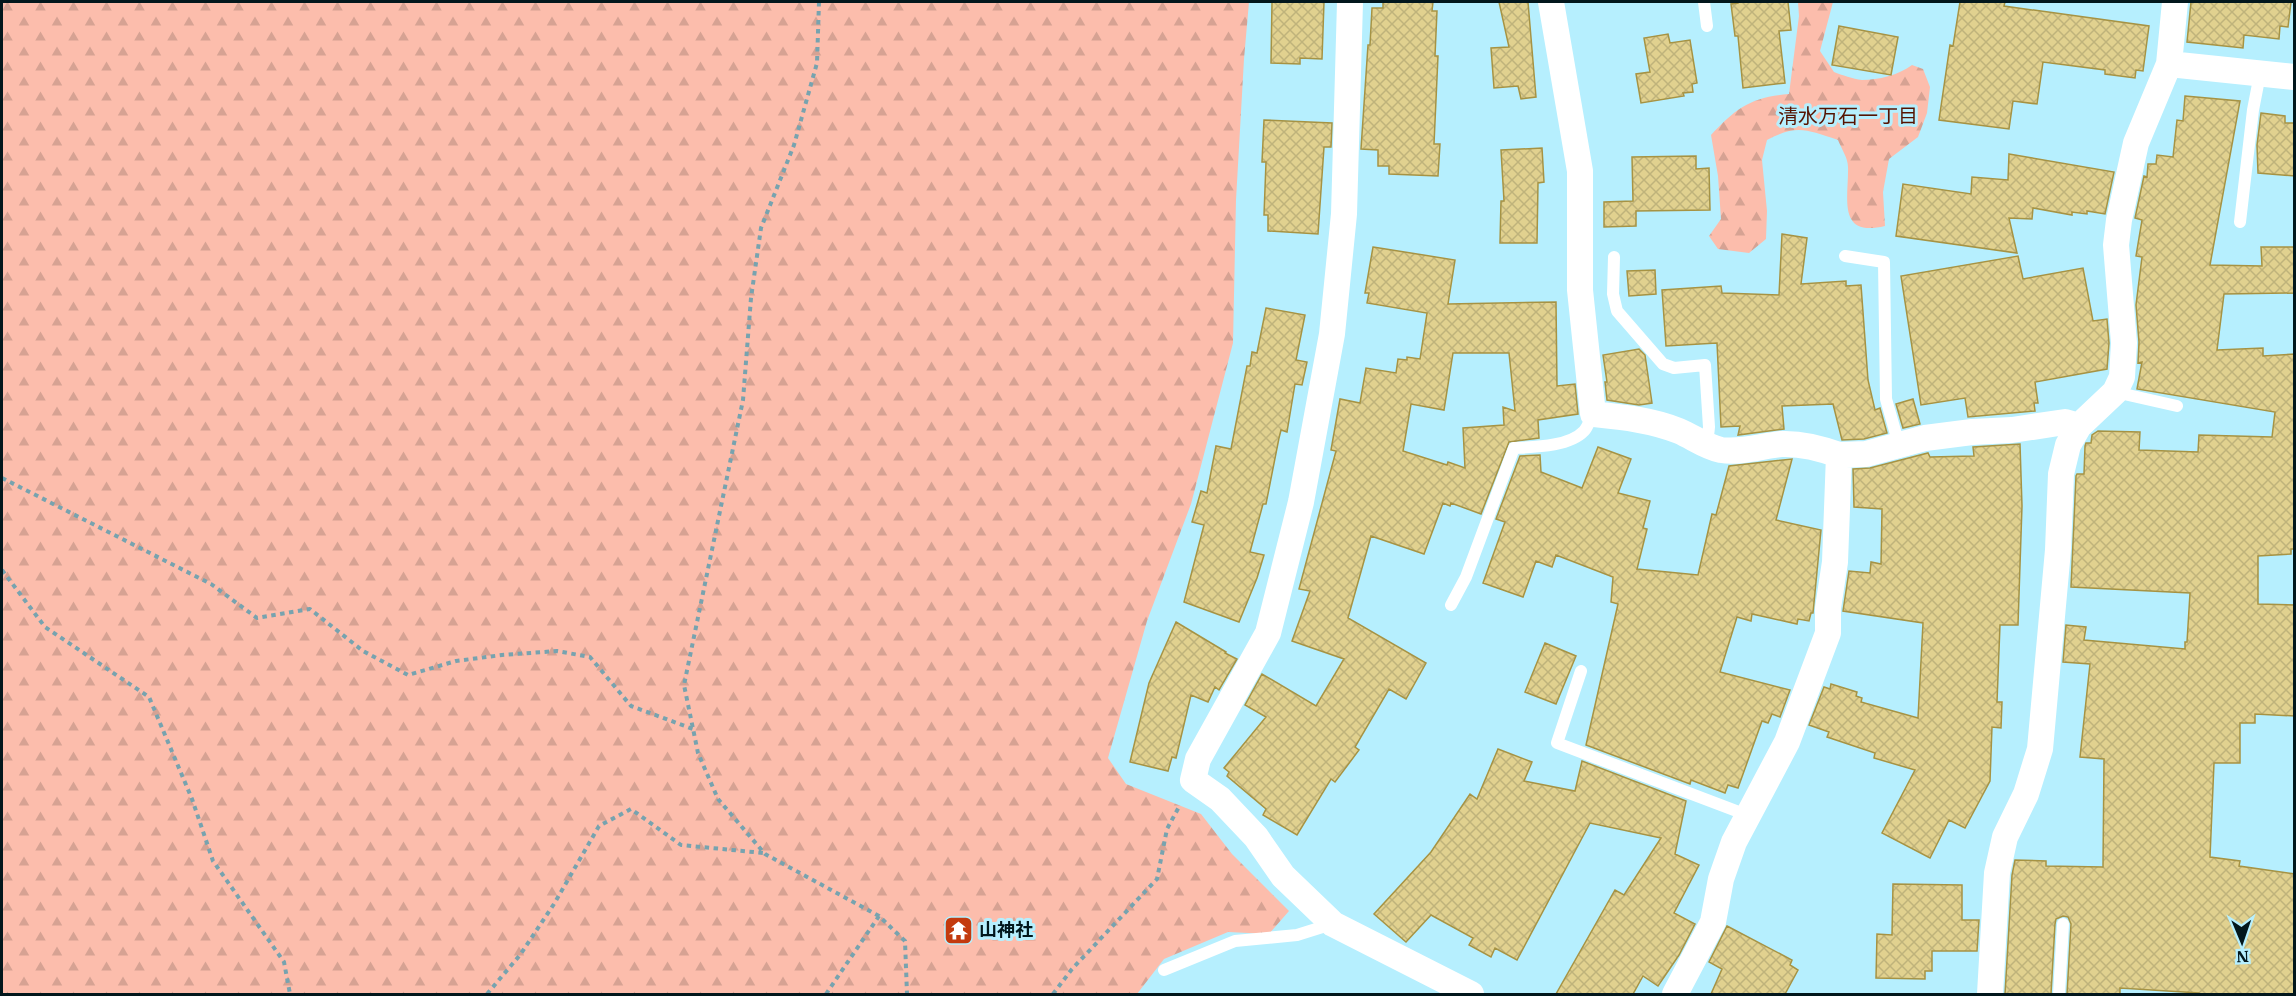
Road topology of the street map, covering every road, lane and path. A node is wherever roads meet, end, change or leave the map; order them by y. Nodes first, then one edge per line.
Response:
1 (819, 2) edge
2 (1350, 2) edge
3 (1551, 2) edge
4 (1704, 2) edge
5 (2175, 2) edge
6 (1707, 26) dead end
7 (2169, 64) junction
8 (2260, 74) junction
9 (2295, 77) edge
10 (2240, 222) dead end
11 (1614, 256) dead end
12 (1845, 256) dead end
13 (2115, 392) junction
14 (2177, 406) dead end
15 (1593, 414) junction
16 (2079, 426) junction
17 (1899, 445) junction
18 (1707, 446) junction
19 (1839, 455) junction
20 (2, 478) edge
21 (2, 570) edge
22 (1451, 605) dead end
23 (1581, 671) dead end
24 (693, 729) junction
25 (1193, 780) junction
26 (1747, 815) junction
27 (765, 854) junction
28 (879, 916) junction
29 (1333, 924) junction
30 (2063, 924) dead end
31 (1164, 970) dead end
32 (290, 994) edge
33 (487, 994) edge
34 (826, 994) edge
35 (907, 994) edge
36 (1053, 994) edge
37 (1471, 994) edge
38 (1675, 994) edge
39 (1990, 994) edge
40 (2059, 994) edge

1 - 24 path
2 - 25 street
3 - 15 street
4 - 6 lane
5 - 7 street
7 - 8 street
7 - 13 street
8 - 9 street
8 - 10 lane
11 - 18 lane
12 - 17 lane
13 - 14 lane
13 - 16 street
15 - 18 street
15 - 22 lane
16 - 17 street
16 - 39 street
17 - 19 street
18 - 19 street
19 - 26 street
20 - 24 path
21 - 32 path
23 - 26 lane
24 - 27 path
25 - 29 street
25 - 36 path
26 - 38 street
27 - 28 path
27 - 33 path
28 - 34 path
28 - 35 path
29 - 31 lane
29 - 37 street
30 - 40 lane

